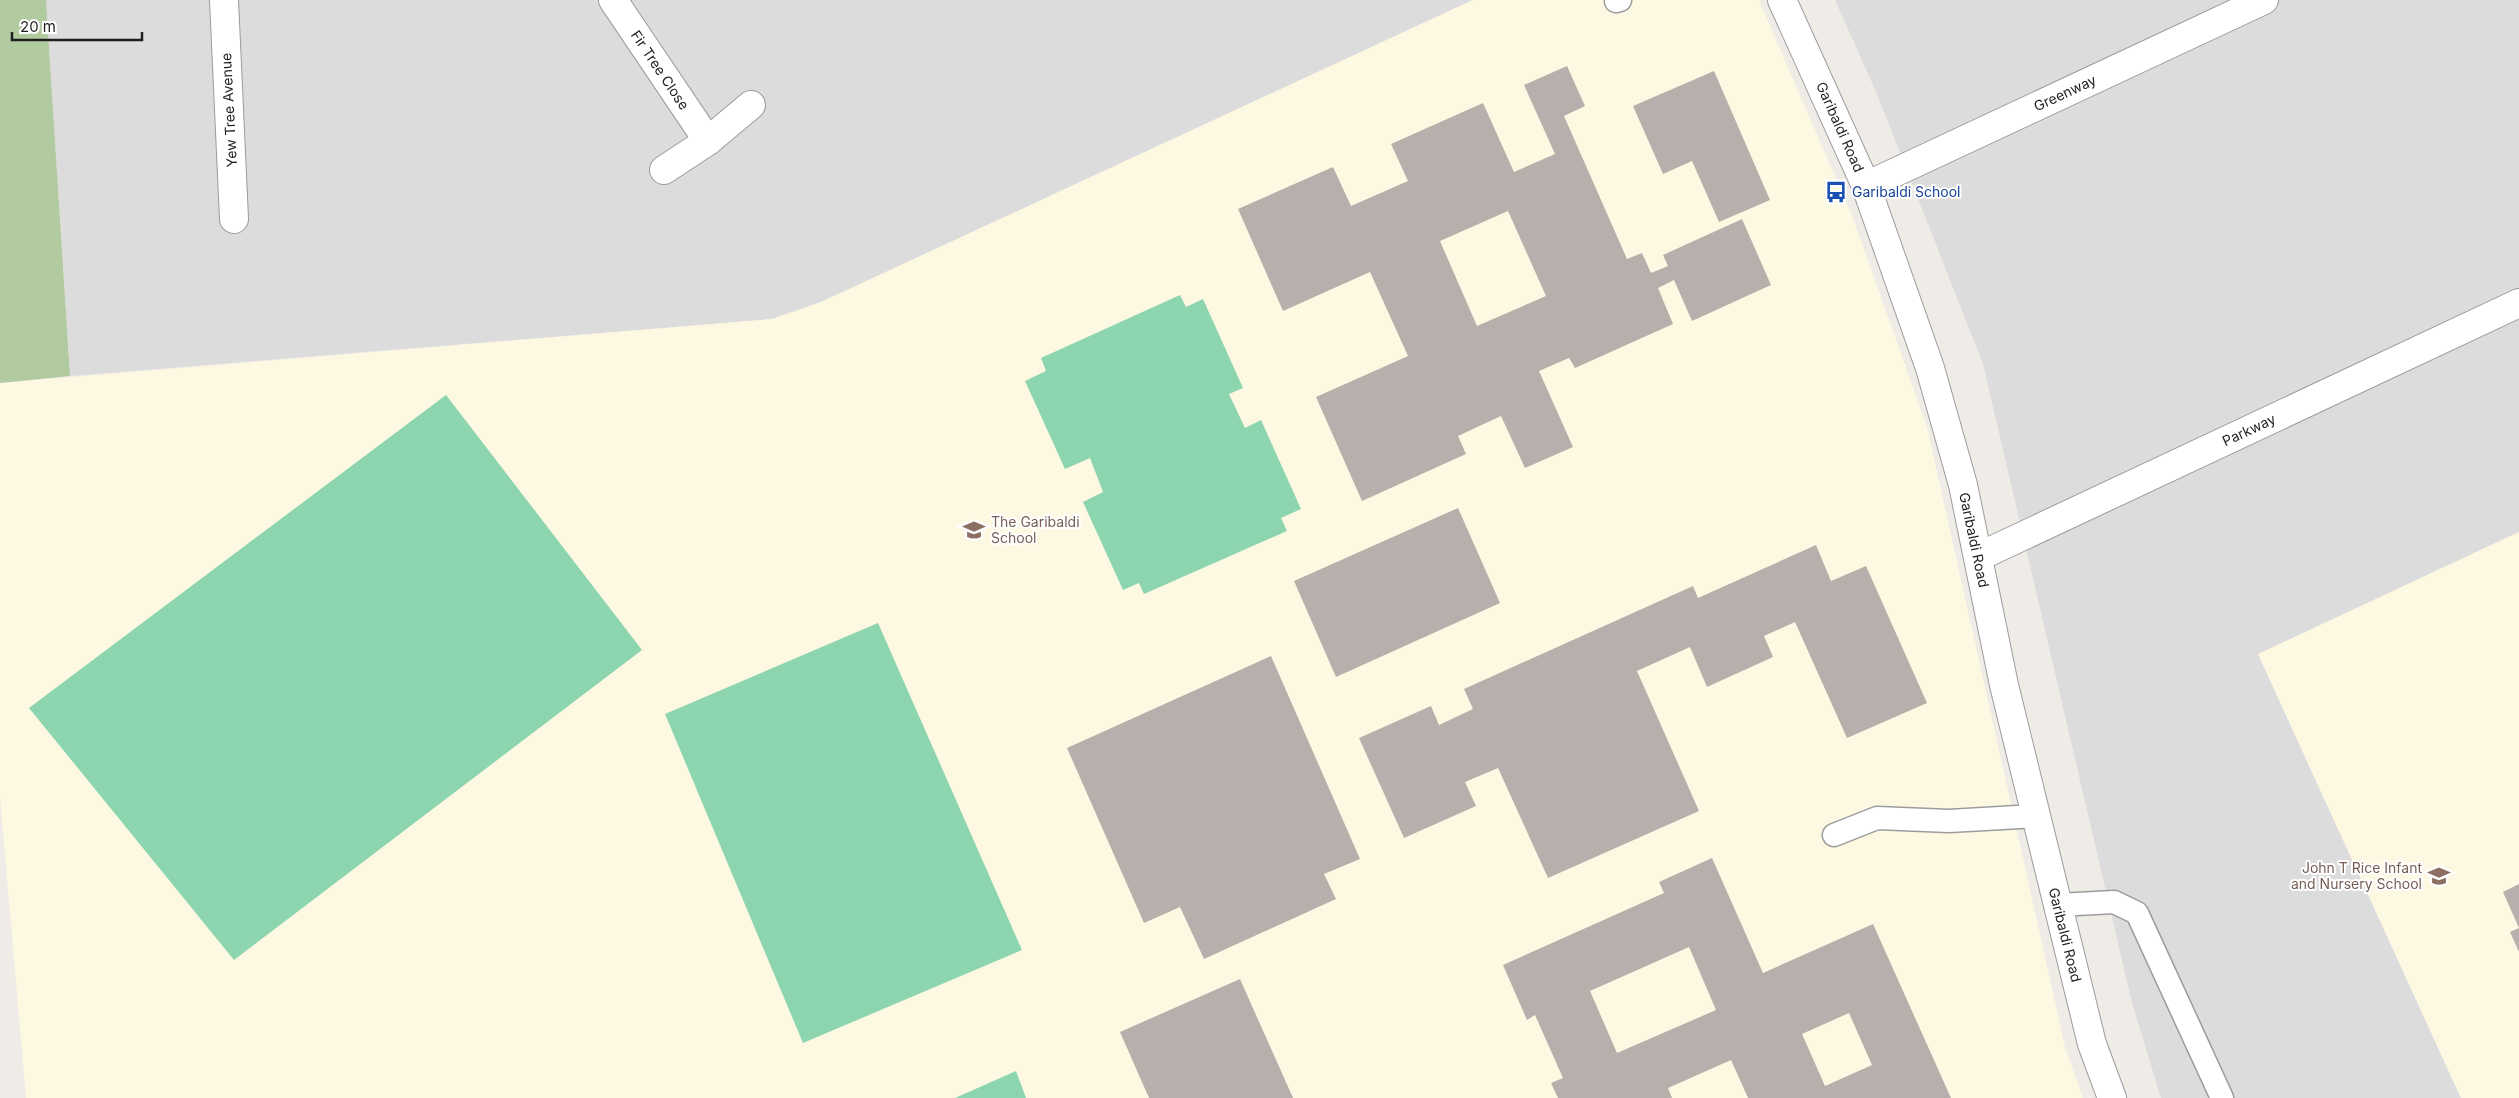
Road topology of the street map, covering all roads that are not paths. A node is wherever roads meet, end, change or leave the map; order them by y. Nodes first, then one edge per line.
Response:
1 (224, 0) edge
2 (613, 0) edge
3 (1782, 0) edge
4 (2264, 0) edge
5 (751, 105) dead end
6 (708, 141) junction
7 (664, 170) dead end
8 (1866, 186) junction
9 (234, 219) dead end
10 (2519, 303) edge
11 (1978, 557) junction
12 (2036, 816) junction
13 (1834, 835) dead end
14 (2058, 904) junction
15 (2112, 1098) edge
16 (2222, 1098) edge

1 - 9 street, Yew Tree Avenue
2 - 6 street, Fir Tree Close
3 - 8 street, Garibaldi Road
4 - 8 street, Greenway
5 - 6 street
6 - 7 street
8 - 11 street, Garibaldi Road
10 - 11 street, Parkway
11 - 12 street, Garibaldi Road
12 - 13 lane
12 - 14 street, Garibaldi Road
14 - 15 street, Garibaldi Road
14 - 16 lane

